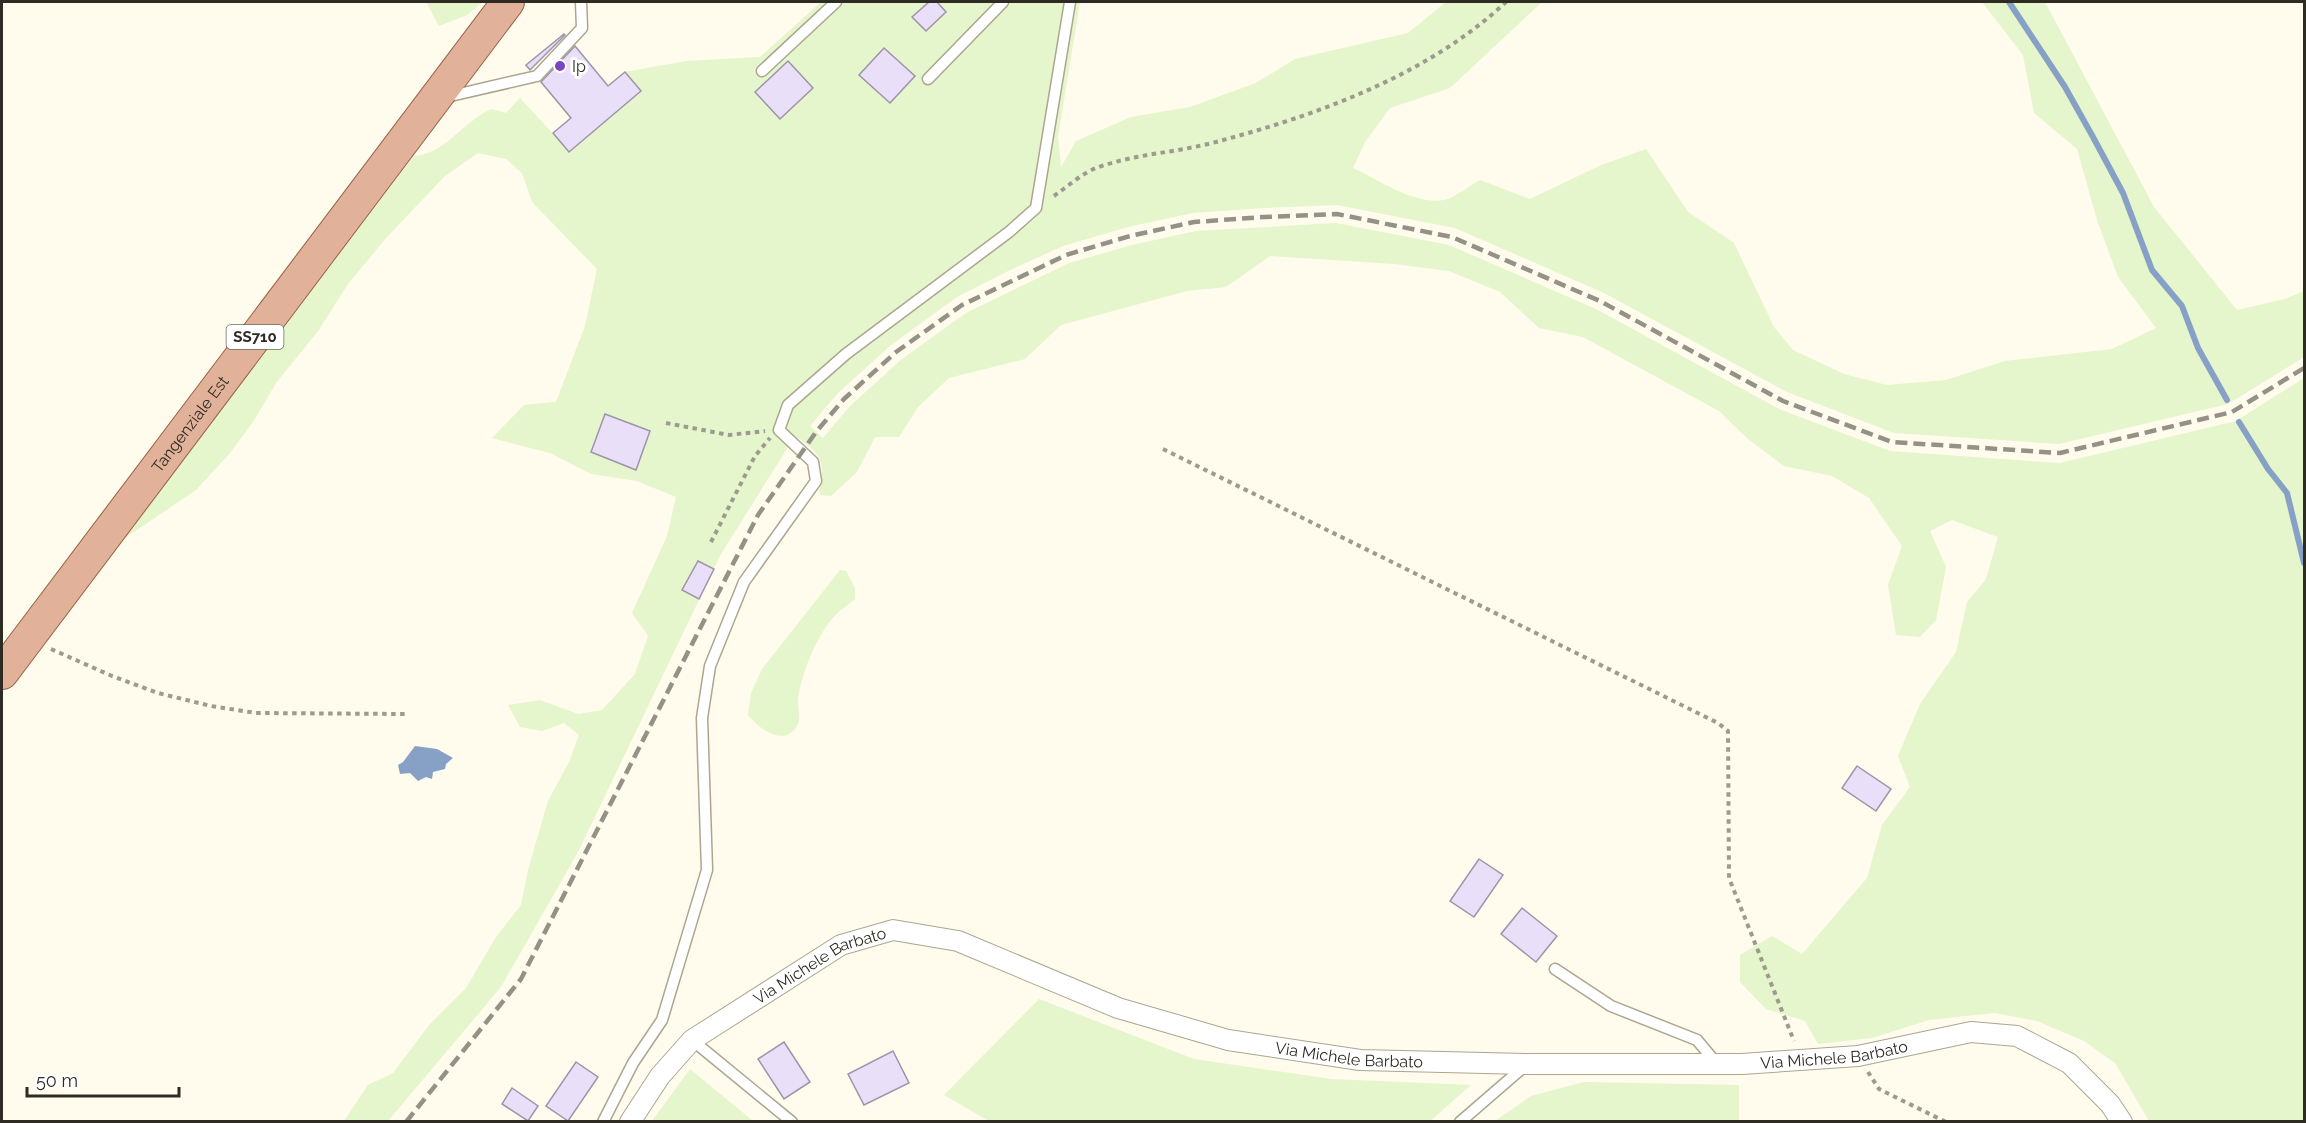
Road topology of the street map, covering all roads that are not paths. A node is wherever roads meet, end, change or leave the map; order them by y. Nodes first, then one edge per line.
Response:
1 (508, 2) edge
2 (581, 2) edge
3 (836, 2) edge
4 (1003, 2) edge
5 (1070, 2) edge
6 (762, 71) dead end
7 (928, 79) dead end
8 (433, 100) junction
9 (2, 673) edge
10 (1555, 969) dead end
11 (692, 1040) junction
12 (1527, 1064) junction
13 (1717, 1064) junction
14 (603, 1122) edge
15 (630, 1122) edge
16 (792, 1122) edge
17 (1460, 1122) edge
18 (2122, 1122) edge

1 - 8 main road, Tangenziale Est / SS710
2 - 8 lane
3 - 6 lane
4 - 7 lane
5 - 14 lane
8 - 9 main road, Tangenziale Est / SS710
10 - 13 lane
11 - 12 street, Via Michele Barbato
11 - 15 street, Via Michele Barbato
11 - 16 lane
12 - 13 street, Via Michele Barbato
12 - 17 lane
13 - 18 street, Via Michele Barbato

